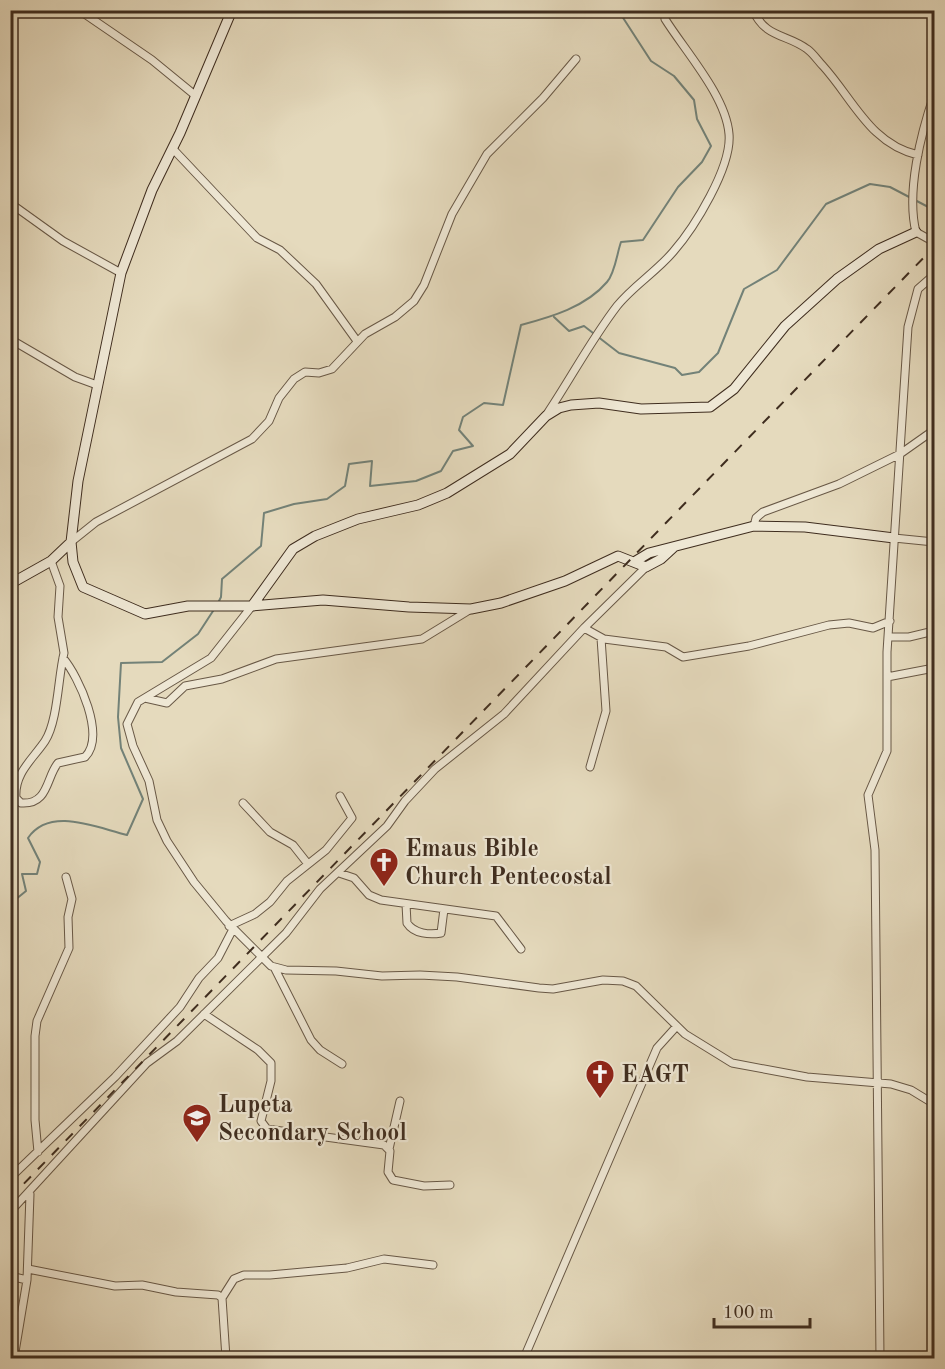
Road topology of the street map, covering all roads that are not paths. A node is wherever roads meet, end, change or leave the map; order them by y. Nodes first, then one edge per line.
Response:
1 (80, 10) edge
2 (232, 10) edge
3 (664, 10) edge
4 (753, 10) edge
5 (576, 59) dead end
6 (934, 95) edge
7 (196, 96) junction
8 (172, 149) junction
9 (918, 155) junction
10 (10, 203) edge
11 (916, 232) junction
12 (934, 242) edge
13 (121, 273) junction
14 (934, 275) edge
15 (10, 339) edge
16 (357, 341) junction
17 (97, 385) junction
18 (546, 416) junction
19 (934, 430) edge
20 (900, 454) junction
21 (754, 526) junction
22 (894, 538) junction
23 (71, 542) junction
24 (934, 542) edge
25 (674, 547) junction
26 (51, 561) junction
27 (634, 562) junction
28 (646, 567) junction
29 (10, 584) edge
30 (248, 606) junction
31 (471, 609) junction
32 (890, 621) junction
33 (584, 628) junction
34 (934, 631) edge
35 (889, 637) junction
36 (601, 638) junction
37 (63, 658) junction
38 (934, 668) edge
39 (887, 677) junction
40 (145, 698) junction
41 (590, 767) dead end
42 (340, 796) dead end
43 (243, 803) dead end
44 (308, 864) junction
45 (339, 873) junction
46 (66, 877) dead end
47 (406, 904) junction
48 (444, 909) junction
49 (231, 928) junction
50 (521, 949) dead end
51 (261, 957) junction
52 (274, 967) junction
53 (204, 1014) junction
54 (676, 1027) junction
55 (342, 1064) dead end
56 (877, 1083) junction
57 (400, 1101) dead end
58 (934, 1104) edge
59 (389, 1149) junction
60 (38, 1152) junction
61 (10, 1178) edge
62 (450, 1185) dead end
63 (30, 1194) junction
64 (10, 1212) edge
65 (433, 1265) dead end
66 (28, 1269) junction
67 (10, 1276) edge
68 (27, 1280) junction
69 (222, 1298) junction
70 (13, 1356) edge
71 (226, 1359) edge
72 (525, 1359) edge
73 (880, 1359) edge

1 - 7 street
2 - 7 street
3 - 18 street
4 - 9 street
5 - 16 street
6 - 9 street
7 - 8 street
8 - 13 street
8 - 16 street
9 - 11 street
10 - 13 street
11 - 12 street
11 - 18 street
13 - 17 street
14 - 20 street
15 - 17 street
16 - 23 street
17 - 23 street
18 - 30 street
19 - 20 street
20 - 21 street
20 - 22 street
21 - 22 street
21 - 25 street
22 - 24 street
22 - 32 street
23 - 26 street
23 - 30 street
25 - 27 street
25 - 28 street
26 - 29 street
26 - 37 street
27 - 28 street
27 - 31 street
28 - 33 street
30 - 31 street
30 - 40 street
31 - 40 street
32 - 35 street
32 - 36 street
33 - 36 street
33 - 45 street
34 - 35 street
35 - 39 street
36 - 41 street
37 - 37 street
38 - 39 street
39 - 56 street
40 - 49 street
42 - 44 street
43 - 44 street
44 - 49 street
45 - 47 street
45 - 51 street
46 - 60 street
47 - 48 street
47 - 48 street
48 - 50 street
49 - 51 street
49 - 60 street
51 - 52 street
51 - 53 street
52 - 54 street
52 - 55 street
53 - 59 street
53 - 63 street
54 - 56 street
54 - 72 street
56 - 58 street
56 - 73 street
57 - 59 street
59 - 62 street
60 - 61 street
63 - 64 street
63 - 66 street
65 - 69 street
66 - 68 street
66 - 69 street
67 - 68 street
68 - 70 street
69 - 71 street

